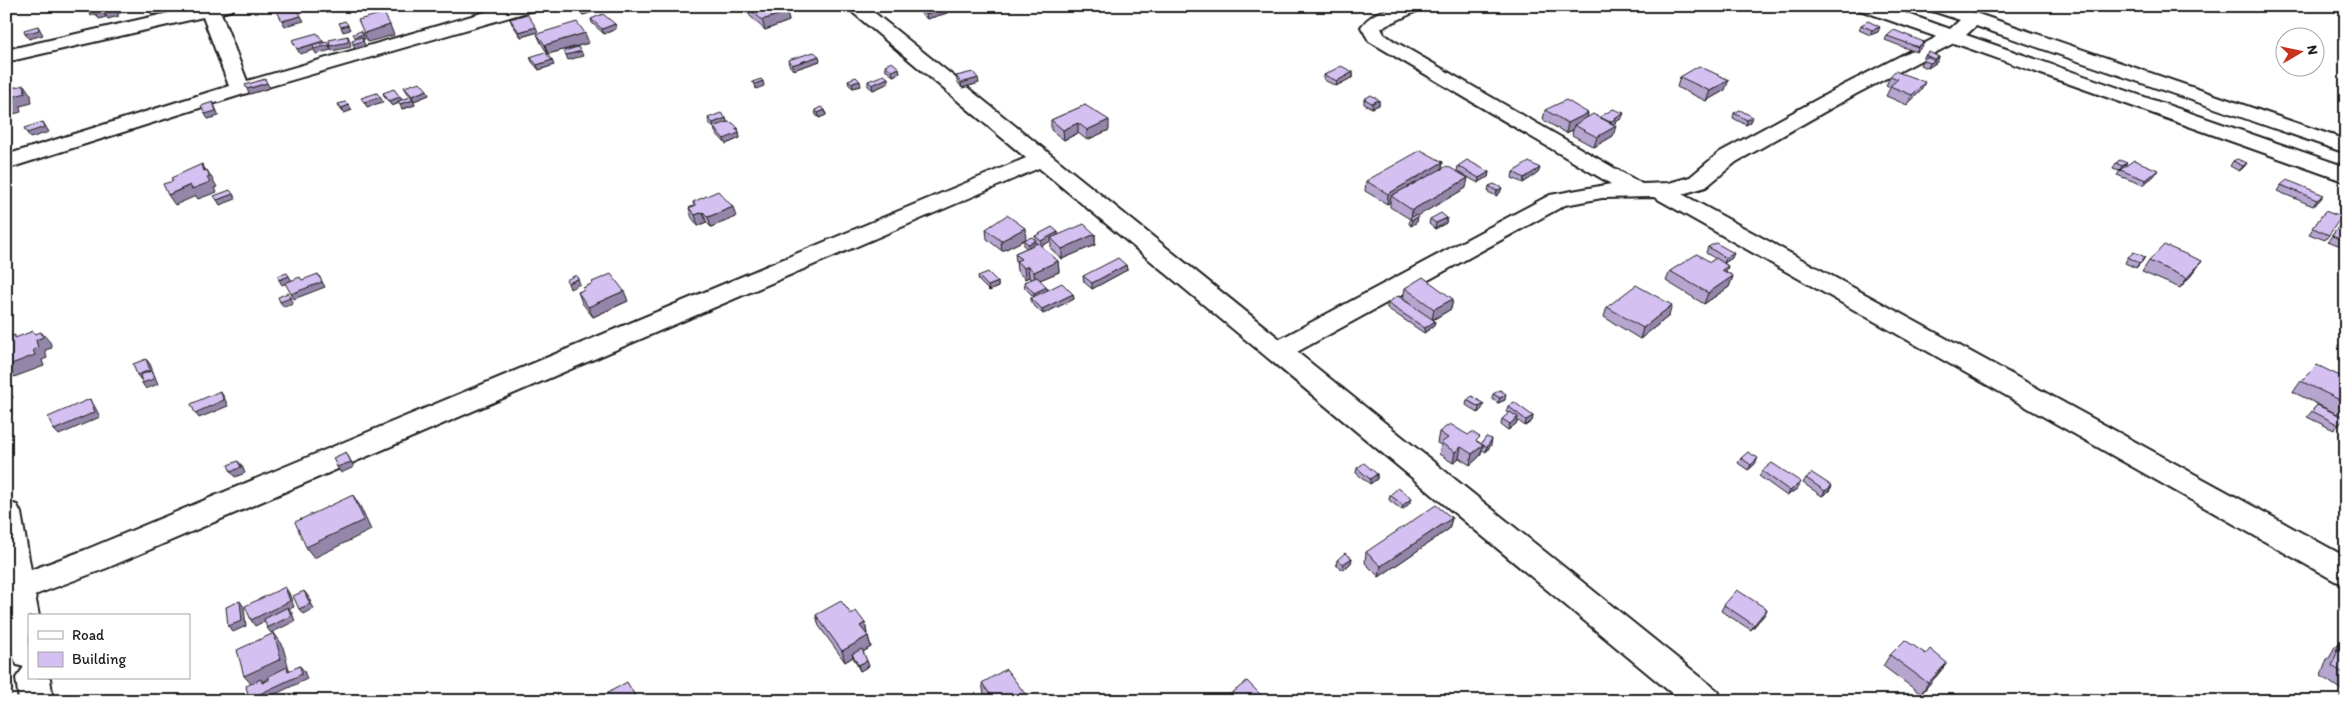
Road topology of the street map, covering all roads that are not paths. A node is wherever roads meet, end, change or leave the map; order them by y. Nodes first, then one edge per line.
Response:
1 (527, 6) edge
2 (854, 6) edge
3 (1412, 6) edge
4 (1867, 6) edge
5 (1936, 6) edge
6 (215, 8) edge
7 (1974, 19) junction
8 (1952, 37) junction
9 (6, 56) edge
10 (240, 89) junction
11 (2346, 147) edge
12 (1042, 160) junction
13 (6, 162) edge
14 (2346, 176) edge
15 (1649, 191) junction
16 (1279, 351) junction
17 (6, 513) edge
18 (2346, 572) edge
19 (18, 588) junction
20 (28, 649) edge
21 (32, 680) edge
22 (36, 701) edge
23 (1706, 701) edge

1 - 10 street
2 - 12 street
3 - 15 street
4 - 8 street
5 - 7 street
6 - 9 street
6 - 10 street
7 - 8 street
7 - 11 street
8 - 14 street
8 - 15 street
10 - 13 street
12 - 16 street
12 - 19 street
15 - 16 street
15 - 18 street
16 - 23 street
17 - 19 street
19 - 20 street
21 - 22 street

